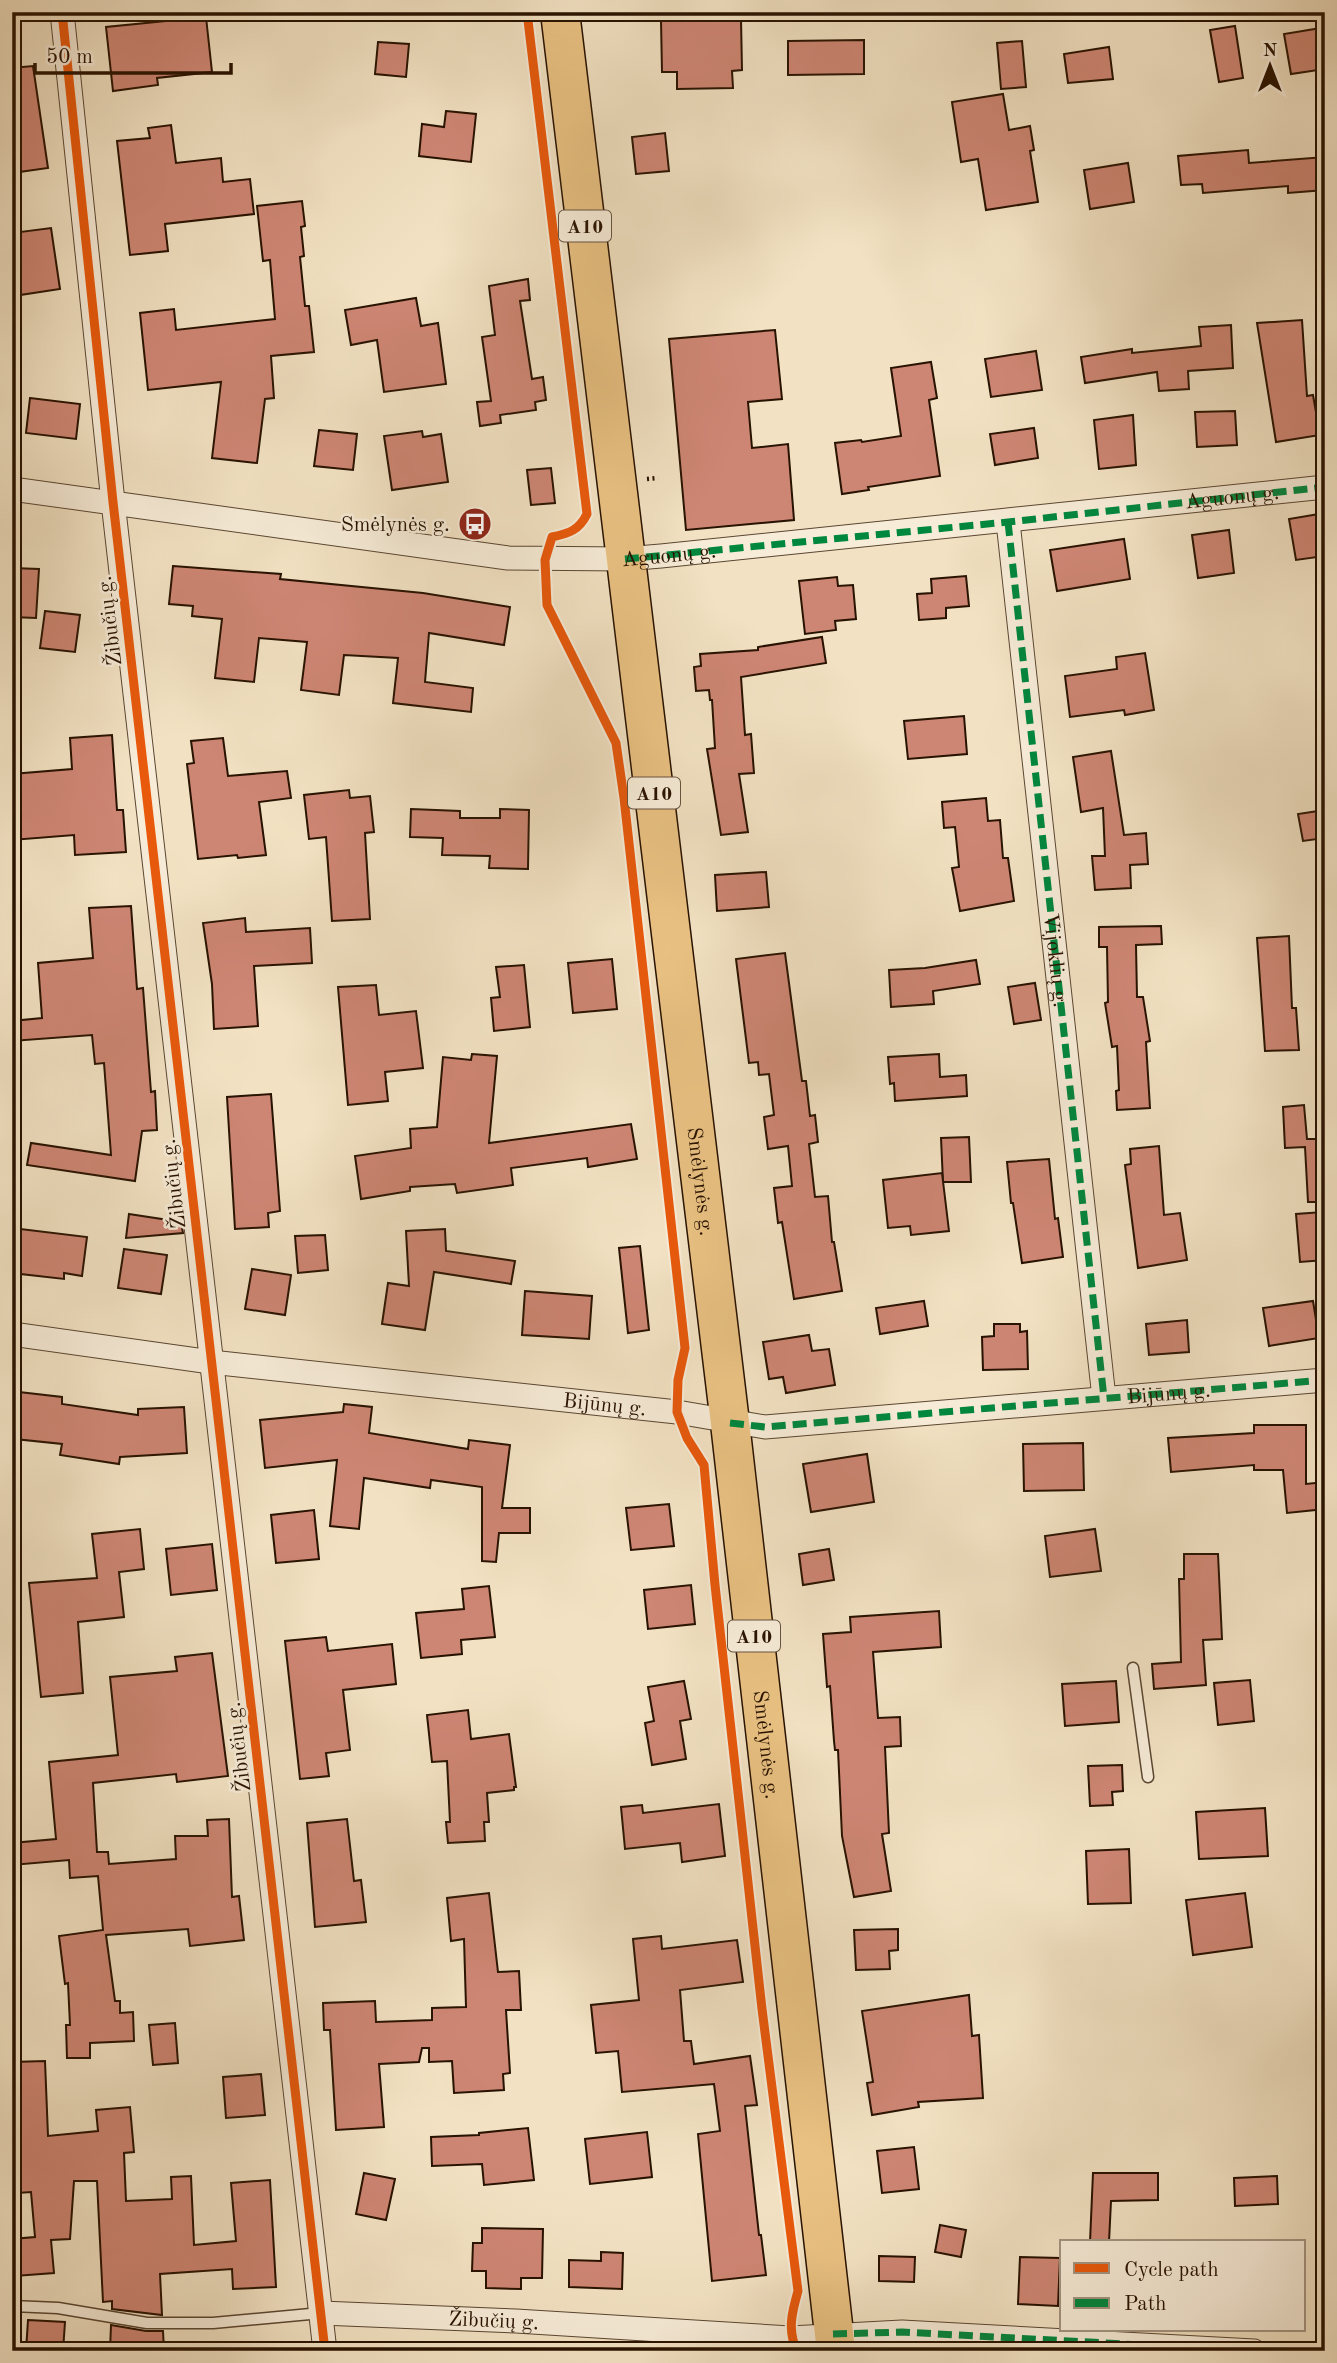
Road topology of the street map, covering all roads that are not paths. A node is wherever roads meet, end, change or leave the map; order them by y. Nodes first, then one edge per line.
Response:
1 (62, 12) edge
2 (560, 12) edge
3 (1325, 487) edge
4 (12, 489) edge
5 (113, 502) junction
6 (1009, 522) junction
7 (625, 559) junction
8 (12, 1334) edge
9 (212, 1362) junction
10 (1325, 1380) edge
11 (1104, 1398) junction
12 (730, 1423) junction
13 (1133, 1668) dead end
14 (1148, 1777) dead end
15 (12, 2306) edge
16 (321, 2313) junction
17 (834, 2342) edge
18 (325, 2351) edge
19 (1254, 2351) edge

1 - 5 street, Žibučių g.
2 - 7 highway, Smėlynės g. / A10
3 - 6 street, Aguonų g.
4 - 5 street, Aguonų g.
5 - 7 street, Aguonų g.
5 - 9 street, Žibučių g.
6 - 7 street, Aguonų g.
6 - 11 street, Vijoklių g.
7 - 12 highway, Smėlynės g. / A10
8 - 9 street, Bijūnų g.
9 - 12 street, Bijūnų g.
9 - 16 street, Žibučių g.
10 - 11 street, Bijūnų g.
11 - 12 street, Bijūnų g.
12 - 17 highway, Smėlynės g. / A10
13 - 14 lane
15 - 16 lane
16 - 17 street, Žibučių g.
16 - 18 street, Žibučių g.
17 - 19 street, Žibučių g.

